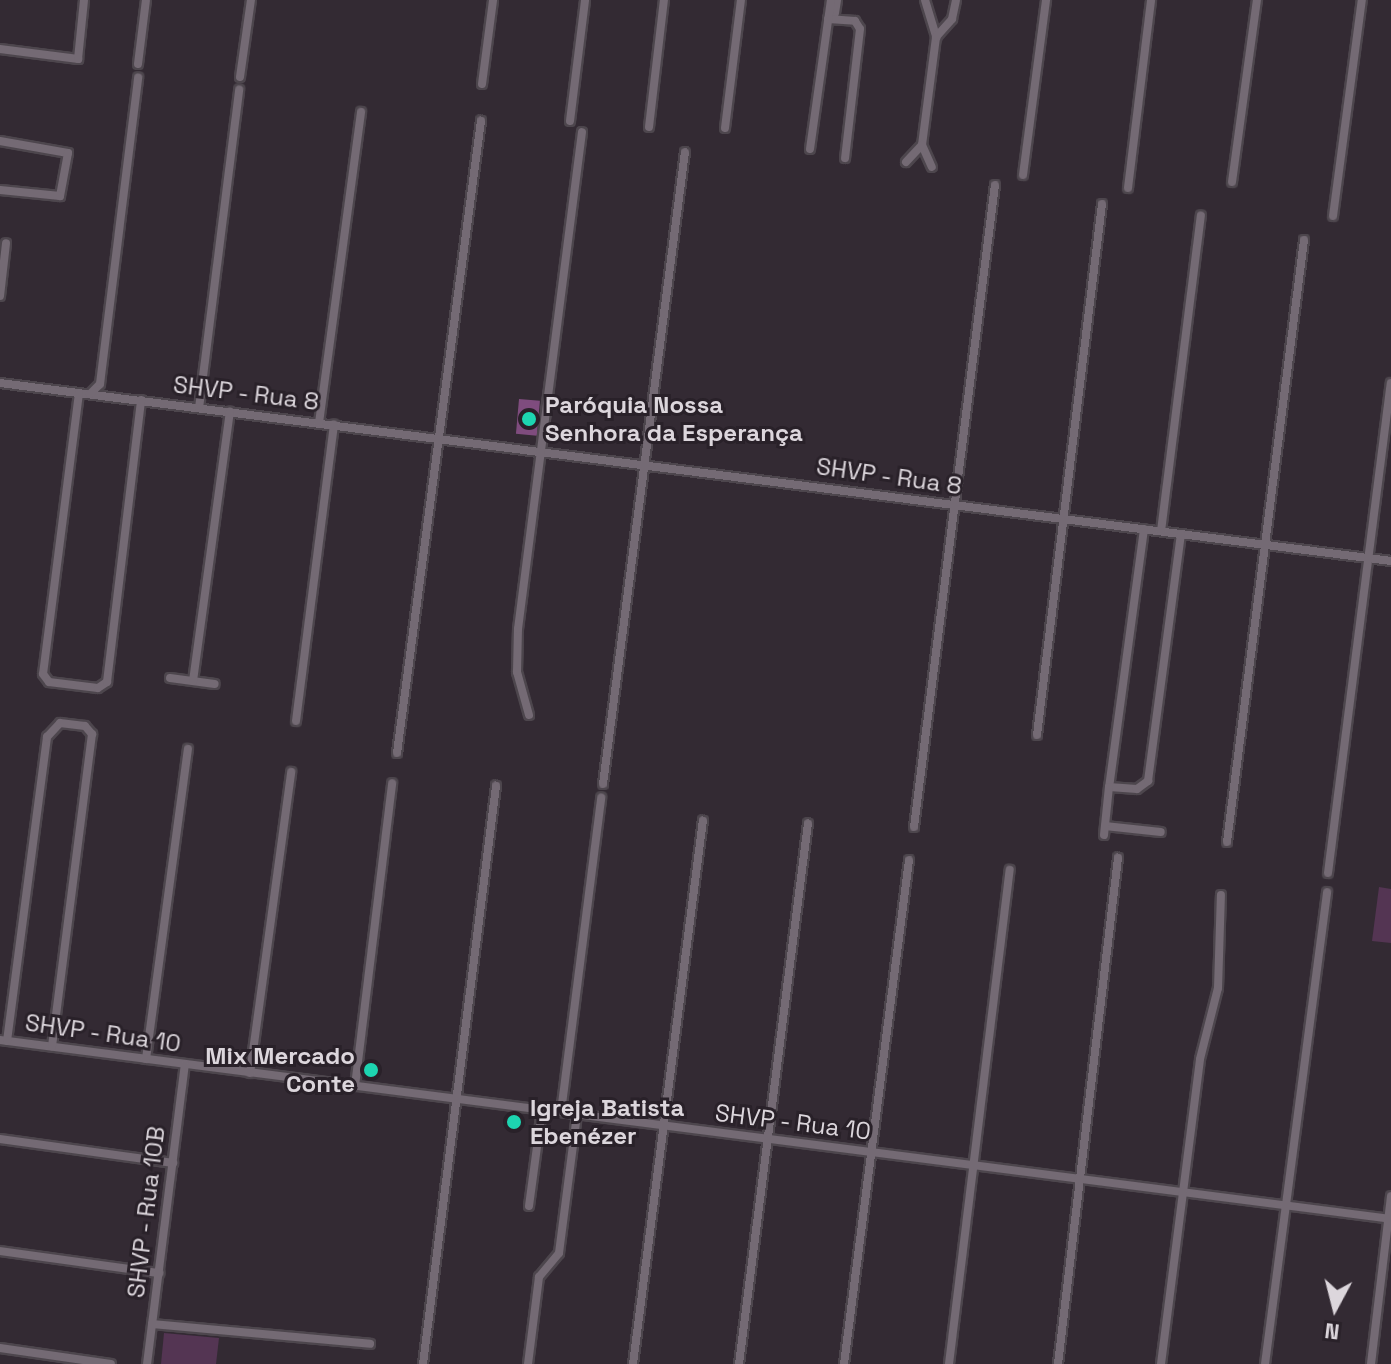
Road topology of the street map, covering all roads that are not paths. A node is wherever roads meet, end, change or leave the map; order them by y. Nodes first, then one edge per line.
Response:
1 (84, 0) edge
2 (146, 0) edge
3 (251, 0) edge
4 (493, 0) edge
5 (585, 0) edge
6 (664, 0) edge
7 (741, 0) edge
8 (834, 0) edge
9 (925, 0) edge
10 (956, 0) edge
11 (1046, 0) edge
12 (1151, 0) edge
13 (1257, 0) edge
14 (1362, 0) edge
15 (832, 16) junction
16 (936, 37) junction
17 (0, 49) edge
18 (138, 64) dead end
19 (138, 77) dead end
20 (240, 77) dead end
21 (482, 84) dead end
22 (239, 90) dead end
23 (361, 112) dead end
24 (481, 121) dead end
25 (570, 121) dead end
26 (649, 127) dead end
27 (725, 128) dead end
28 (582, 132) dead end
29 (0, 141) edge
30 (922, 145) junction
31 (810, 149) dead end
32 (685, 152) dead end
33 (845, 158) dead end
34 (906, 162) dead end
35 (932, 167) dead end
36 (1023, 175) dead end
37 (1232, 182) dead end
38 (995, 185) dead end
39 (1128, 188) dead end
40 (0, 190) edge
41 (1102, 204) dead end
42 (1201, 216) dead end
43 (1333, 216) dead end
44 (1304, 240) dead end
45 (6, 243) dead end
46 (0, 296) edge
47 (0, 383) edge
48 (1391, 383) edge
49 (79, 393) junction
50 (90, 394) junction
51 (141, 400) junction
52 (199, 408) junction
53 (230, 412) junction
54 (319, 423) junction
55 (334, 424) junction
56 (435, 438) junction
57 (542, 453) junction
58 (643, 465) junction
59 (954, 505) junction
60 (1060, 519) junction
61 (1144, 529) junction
62 (1161, 531) junction
63 (1181, 534) junction
64 (1265, 544) junction
65 (1367, 558) junction
66 (1391, 561) edge
67 (170, 678) dead end
68 (193, 681) junction
69 (215, 684) dead end
70 (529, 715) dead end
71 (296, 721) dead end
72 (1037, 735) dead end
73 (188, 749) dead end
74 (397, 753) dead end
75 (291, 772) dead end
76 (392, 783) dead end
77 (603, 784) dead end
78 (496, 786) dead end
79 (1109, 787) junction
80 (601, 798) dead end
81 (703, 820) dead end
82 (808, 823) dead end
83 (914, 827) dead end
84 (1161, 832) dead end
85 (1227, 842) dead end
86 (1118, 858) dead end
87 (909, 860) dead end
88 (1010, 870) dead end
89 (1328, 873) dead end
90 (1327, 892) dead end
91 (1221, 895) dead end
92 (3, 1040) edge
93 (52, 1046) junction
94 (146, 1059) junction
95 (185, 1064) junction
96 (250, 1073) junction
97 (355, 1086) junction
98 (457, 1099) junction
99 (542, 1110) junction
100 (561, 1112) junction
101 (577, 1115) junction
102 (663, 1126) junction
103 (0, 1139) edge
104 (768, 1139) junction
105 (868, 1152) junction
106 (173, 1163) junction
107 (975, 1166) junction
108 (1080, 1179) junction
109 (1183, 1192) junction
110 (1391, 1196) edge
111 (1286, 1205) junction
112 (529, 1206) dead end
113 (1390, 1218) edge
114 (0, 1251) edge
115 (159, 1273) junction
116 (152, 1324) junction
117 (370, 1344) dead end
118 (0, 1348) edge
119 (111, 1364) edge
120 (147, 1364) edge
121 (423, 1364) edge
122 (528, 1364) edge
123 (633, 1364) edge
124 (739, 1364) edge
125 (844, 1364) edge
126 (949, 1364) edge
127 (1058, 1364) edge
128 (1161, 1364) edge
129 (1265, 1364) edge
130 (1371, 1364) edge

1 - 17 street
2 - 18 street
3 - 20 street
4 - 21 street
5 - 25 street
6 - 26 street
7 - 27 street
8 - 15 street
9 - 16 street
10 - 16 street
11 - 36 street
12 - 39 street
13 - 37 street
14 - 43 street
15 - 31 street
15 - 33 street
16 - 30 street
19 - 50 street
22 - 52 street
23 - 54 street
24 - 56 street
28 - 57 street
29 - 40 street
30 - 34 street
30 - 35 street
32 - 58 street
38 - 59 street
41 - 60 street
42 - 62 street
44 - 64 street
45 - 46 street
47 - 49 street, SHVP - Rua 8
48 - 65 street
49 - 50 street, SHVP - Rua 8
49 - 51 street
50 - 51 street, SHVP - Rua 8
51 - 52 street, SHVP - Rua 8
52 - 53 street, SHVP - Rua 8
53 - 54 street, SHVP - Rua 8
53 - 68 street
54 - 55 street, SHVP - Rua 8
55 - 56 street, SHVP - Rua 8
55 - 71 street
56 - 57 street, SHVP - Rua 8
56 - 74 street
57 - 58 street, SHVP - Rua 8
57 - 70 street
58 - 59 street, SHVP - Rua 8
58 - 77 street
59 - 60 street, SHVP - Rua 8
59 - 83 street
60 - 61 street, SHVP - Rua 8
60 - 72 street
61 - 62 street, SHVP - Rua 8
61 - 79 street
62 - 63 street, SHVP - Rua 8
63 - 64 street, SHVP - Rua 8
63 - 79 street
64 - 65 street, SHVP - Rua 8
64 - 85 street
65 - 66 street, SHVP - Rua 8
65 - 89 street
67 - 68 street
68 - 69 street
73 - 94 street
75 - 96 street
76 - 97 street
78 - 98 street
79 - 84 street
80 - 100 street
81 - 102 street
82 - 104 street
86 - 108 street
87 - 105 street
88 - 107 street
90 - 111 street
91 - 109 street
92 - 93 street, SHVP - Rua 10
92 - 93 street
93 - 94 street, SHVP - Rua 10
94 - 95 street, SHVP - Rua 10
95 - 96 street, SHVP - Rua 10
95 - 106 street, SHVP - Rua 10B
96 - 97 street, SHVP - Rua 10
97 - 98 street, SHVP - Rua 10
98 - 99 street, SHVP - Rua 10
98 - 121 street
99 - 100 street, SHVP - Rua 10
99 - 112 street
100 - 101 street, SHVP - Rua 10
101 - 102 street, SHVP - Rua 10
101 - 122 street
102 - 104 street, SHVP - Rua 10
102 - 123 street
103 - 106 street
104 - 105 street, SHVP - Rua 10
104 - 124 street
105 - 107 street, SHVP - Rua 10
105 - 125 street
106 - 115 street, SHVP - Rua 10B
107 - 108 street, SHVP - Rua 10
107 - 126 street
108 - 109 street, SHVP - Rua 10
108 - 127 street
109 - 111 street, SHVP - Rua 10
109 - 128 street
110 - 113 street
111 - 113 street, SHVP - Rua 10
111 - 129 street
113 - 130 street
114 - 115 street
115 - 116 street, SHVP - Rua 10B
116 - 117 street
116 - 120 street, SHVP - Rua 10B
118 - 119 street

